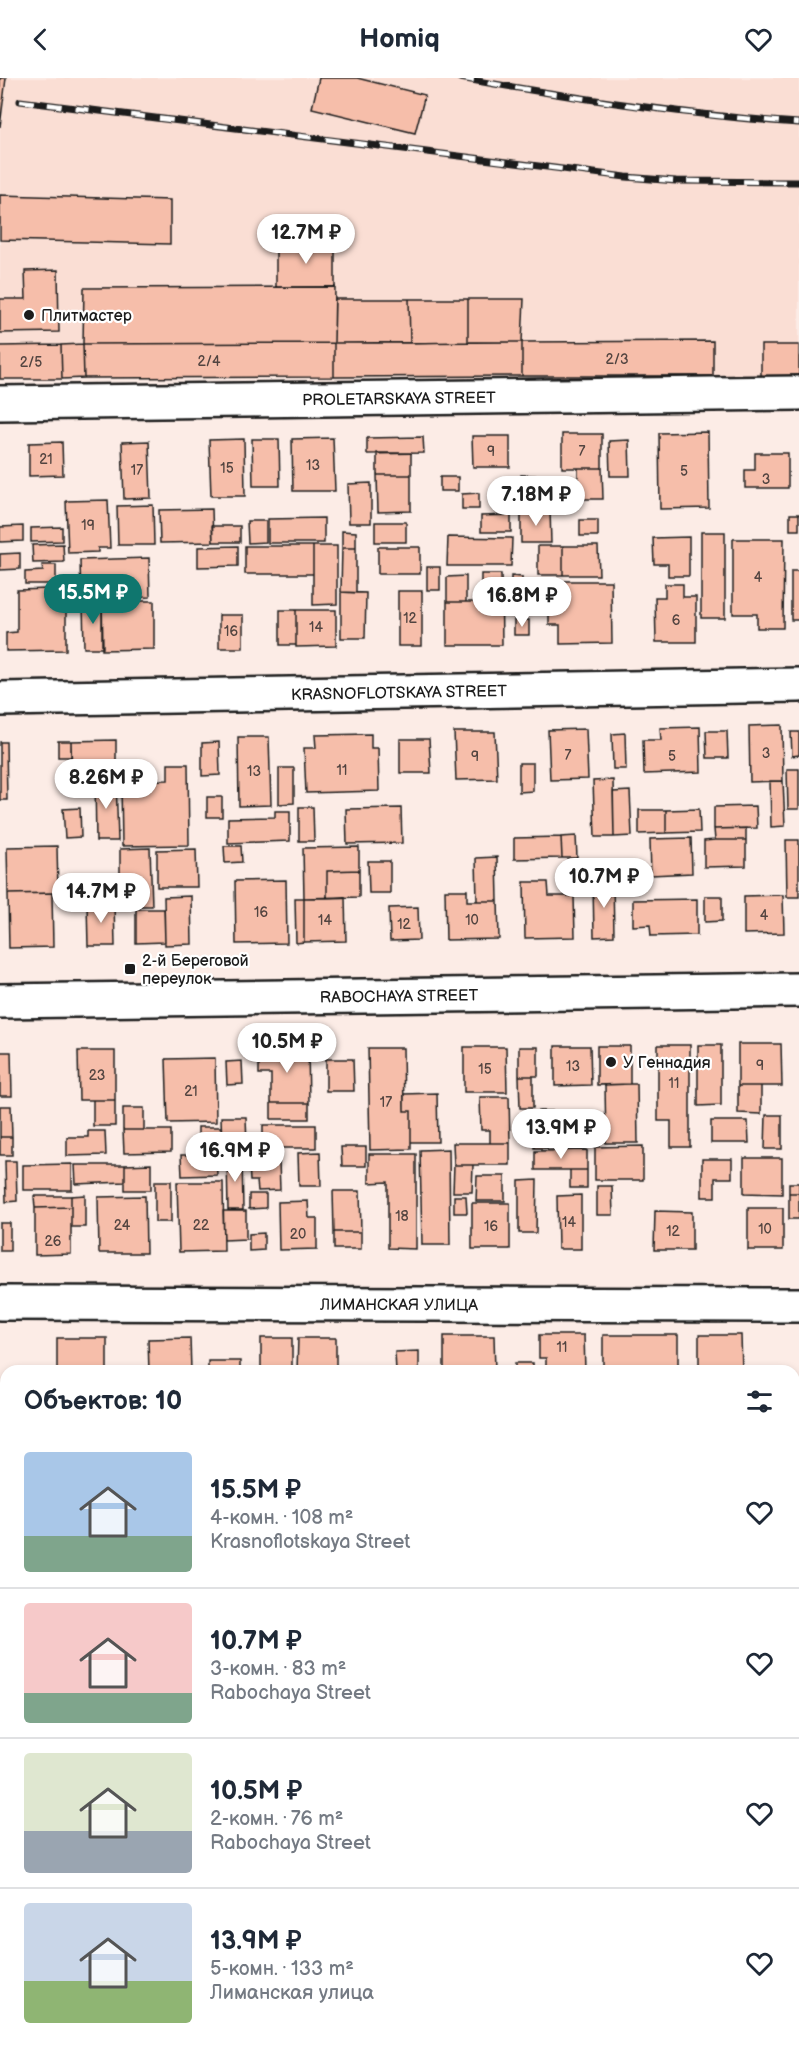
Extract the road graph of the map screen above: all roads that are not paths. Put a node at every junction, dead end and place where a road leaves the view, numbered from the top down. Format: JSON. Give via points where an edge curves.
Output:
{"nodes":[{"id":1,"x":799,"y":393,"type":"edge"},
{"id":2,"x":0,"y":403,"type":"edge"},
{"id":3,"x":799,"y":685,"type":"edge"},
{"id":4,"x":0,"y":699,"type":"edge"},
{"id":5,"x":799,"y":990,"type":"edge"},
{"id":6,"x":0,"y":1001,"type":"edge"},
{"id":7,"x":0,"y":1303,"type":"edge"},
{"id":8,"x":799,"y":1305,"type":"edge"}],
"edges":[{"from":1,"to":2,"type":"street","name":"PROLETARSKAYA STREET"},
{"from":3,"to":4,"type":"street","name":"KRASNOFLOTSKAYA STREET"},
{"from":5,"to":6,"type":"street","name":"RABOCHAYA STREET"},
{"from":7,"to":8,"type":"street","name":"ЛИМАНСКАЯ УЛИЦА"}]}
